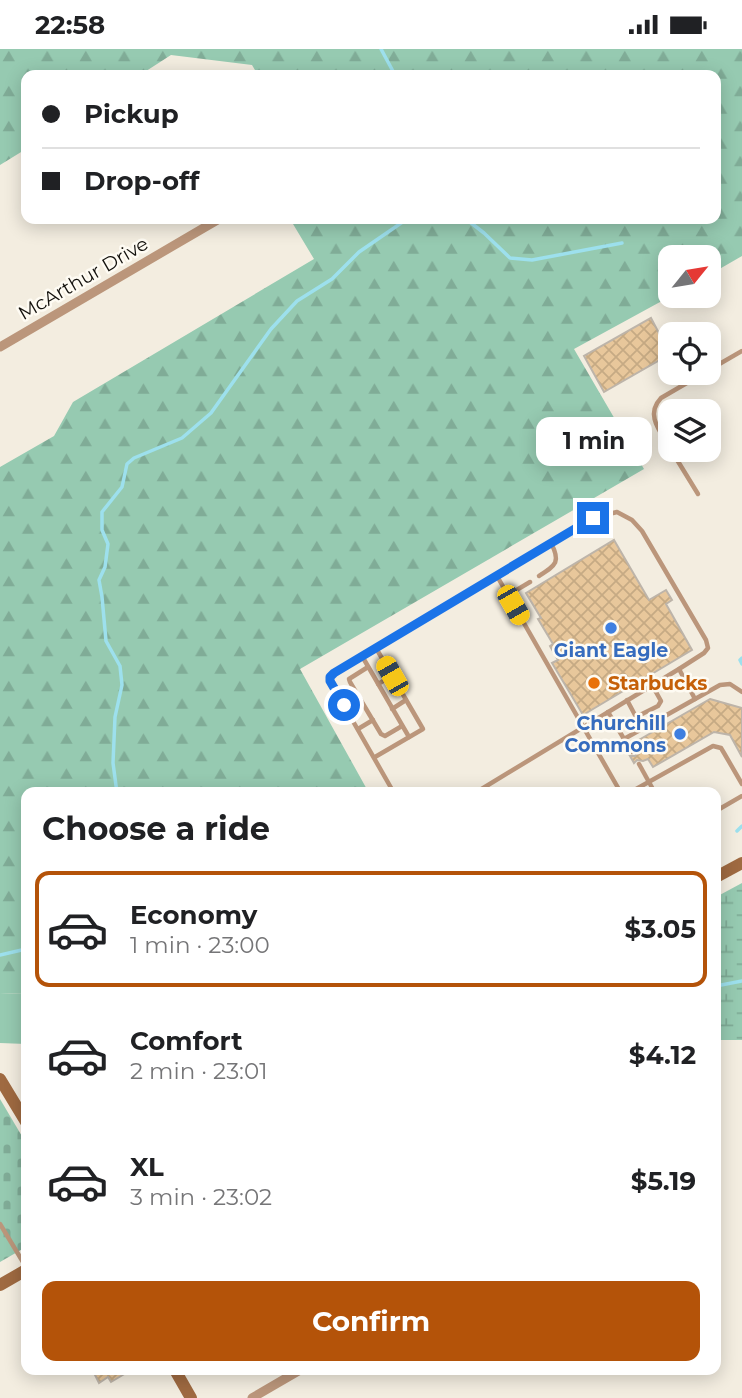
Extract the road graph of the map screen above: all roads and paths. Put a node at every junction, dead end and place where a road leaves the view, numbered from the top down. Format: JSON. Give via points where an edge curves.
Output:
{"nodes":[{"id":1,"x":210,"y":224,"type":"edge"},
{"id":2,"x":0,"y":347,"type":"edge"},
{"id":3,"x":742,"y":351,"type":"edge"},
{"id":4,"x":721,"y":363,"type":"edge"},
{"id":5,"x":683,"y":385,"type":"edge"},
{"id":6,"x":660,"y":399,"type":"edge"},
{"id":7,"x":658,"y":401,"type":"edge"},
{"id":8,"x":658,"y":427,"type":"edge"},
{"id":9,"x":679,"y":462,"type":"edge"},
{"id":10,"x":698,"y":494,"type":"dead end"},
{"id":11,"x":551,"y":543,"type":"junction"},
{"id":12,"x":497,"y":576,"type":"junction"},
{"id":13,"x":539,"y":576,"type":"dead end"},
{"id":14,"x":530,"y":582,"type":"dead end"},
{"id":15,"x":508,"y":595,"type":"junction"},
{"id":16,"x":376,"y":648,"type":"junction"},
{"id":17,"x":362,"y":656,"type":"junction"},
{"id":18,"x":368,"y":667,"type":"junction"},
{"id":19,"x":679,"y":669,"type":"junction"},
{"id":20,"x":392,"y":676,"type":"junction"},
{"id":21,"x":378,"y":684,"type":"junction"},
{"id":22,"x":652,"y":685,"type":"junction"},
{"id":23,"x":742,"y":692,"type":"edge"},
{"id":24,"x":358,"y":696,"type":"junction"},
{"id":25,"x":695,"y":699,"type":"junction"},
{"id":26,"x":406,"y":700,"type":"junction"},
{"id":27,"x":627,"y":700,"type":"junction"},
{"id":28,"x":344,"y":705,"type":"junction"},
{"id":29,"x":392,"y":709,"type":"junction"},
{"id":30,"x":608,"y":712,"type":"junction"},
{"id":31,"x":373,"y":720,"type":"junction"},
{"id":32,"x":402,"y":726,"type":"junction"},
{"id":33,"x":583,"y":728,"type":"junction"},
{"id":34,"x":358,"y":729,"type":"junction"},
{"id":35,"x":409,"y":737,"type":"junction"},
{"id":36,"x":624,"y":739,"type":"junction"},
{"id":37,"x":632,"y":752,"type":"dead end"},
{"id":38,"x":374,"y":757,"type":"junction"},
{"id":39,"x":639,"y":764,"type":"dead end"},
{"id":40,"x":649,"y":782,"type":"junction"},
{"id":41,"x":742,"y":784,"type":"edge"},
{"id":42,"x":391,"y":787,"type":"edge"},
{"id":43,"x":485,"y":787,"type":"edge"},
{"id":44,"x":617,"y":787,"type":"edge"},
{"id":45,"x":640,"y":787,"type":"edge"},
{"id":46,"x":652,"y":787,"type":"edge"},
{"id":47,"x":742,"y":796,"type":"edge"},
{"id":48,"x":721,"y":808,"type":"edge"},
{"id":49,"x":742,"y":863,"type":"edge"},
{"id":50,"x":721,"y":874,"type":"edge"},
{"id":51,"x":0,"y":1079,"type":"edge"},
{"id":52,"x":21,"y":1114,"type":"edge"},
{"id":53,"x":0,"y":1224,"type":"edge"},
{"id":54,"x":21,"y":1260,"type":"edge"},
{"id":55,"x":21,"y":1271,"type":"edge"},
{"id":56,"x":0,"y":1285,"type":"edge"},
{"id":57,"x":178,"y":1375,"type":"edge"},
{"id":58,"x":284,"y":1375,"type":"edge"},
{"id":59,"x":191,"y":1398,"type":"edge"},
{"id":60,"x":252,"y":1398,"type":"edge"}],
"edges":[{"from":1,"to":2,"type":"street","name":"McArthur Drive"},
{"from":3,"to":4,"type":"lane"},
{"from":5,"to":6,"type":"lane"},
{"from":7,"to":8,"type":"lane","via":[[653,414]]},
{"from":9,"to":10,"type":"lane"},
{"from":11,"to":12,"type":"lane"},
{"from":11,"to":13,"type":"lane","via":[[556,561]]},
{"from":11,"to":19,"type":"lane","via":[[593,518],[617,512],[632,520],[706,640],[704,653]]},
{"from":12,"to":15,"type":"lane"},
{"from":12,"to":16,"type":"lane"},
{"from":14,"to":15,"type":"lane"},
{"from":15,"to":33,"type":"lane"},
{"from":16,"to":17,"type":"lane"},
{"from":16,"to":20,"type":"lane"},
{"from":17,"to":18,"type":"lane"},
{"from":17,"to":28,"type":"lane","via":[[330,677]]},
{"from":18,"to":21,"type":"lane"},
{"from":18,"to":24,"type":"lane","via":[[349,679]]},
{"from":19,"to":22,"type":"lane"},
{"from":19,"to":25,"type":"lane"},
{"from":20,"to":21,"type":"lane"},
{"from":20,"to":26,"type":"lane"},
{"from":21,"to":29,"type":"lane"},
{"from":22,"to":27,"type":"lane"},
{"from":22,"to":27,"type":"lane","via":[[661,701],[658,706],[638,716]]},
{"from":23,"to":25,"type":"lane","via":[[724,683]]},
{"from":24,"to":28,"type":"lane"},
{"from":24,"to":31,"type":"lane"},
{"from":25,"to":36,"type":"lane"},
{"from":26,"to":29,"type":"lane"},
{"from":26,"to":35,"type":"lane","via":[[422,729]]},
{"from":27,"to":30,"type":"lane"},
{"from":28,"to":34,"type":"lane"},
{"from":29,"to":32,"type":"lane"},
{"from":30,"to":33,"type":"lane"},
{"from":30,"to":36,"type":"lane"},
{"from":31,"to":32,"type":"lane","via":[[383,736]]},
{"from":31,"to":34,"type":"lane"},
{"from":32,"to":35,"type":"lane"},
{"from":33,"to":43,"type":"lane"},
{"from":33,"to":44,"type":"lane"},
{"from":34,"to":38,"type":"lane"},
{"from":35,"to":38,"type":"lane"},
{"from":36,"to":37,"type":"lane"},
{"from":38,"to":42,"type":"lane"},
{"from":39,"to":40,"type":"lane"},
{"from":40,"to":41,"type":"lane","via":[[718,746]]},
{"from":40,"to":45,"type":"lane"},
{"from":40,"to":46,"type":"lane"},
{"from":47,"to":48,"type":"lane"},
{"from":49,"to":50,"type":"main road"},
{"from":51,"to":52,"type":"main road"},
{"from":53,"to":54,"type":"lane"},
{"from":55,"to":56,"type":"main road"},
{"from":57,"to":59,"type":"main road"},
{"from":58,"to":60,"type":"street"}]}
